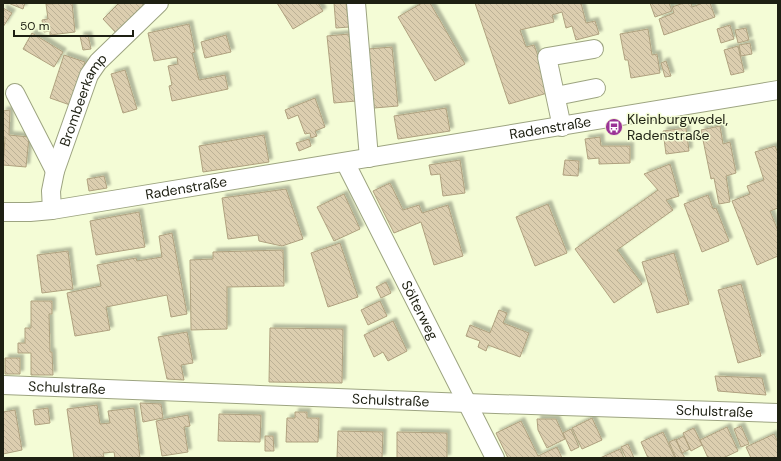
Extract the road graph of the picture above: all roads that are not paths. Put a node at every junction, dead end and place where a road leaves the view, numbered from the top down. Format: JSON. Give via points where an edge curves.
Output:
{"nodes":[{"id":1,"x":158,"y":3,"type":"edge"},
{"id":2,"x":356,"y":3,"type":"edge"},
{"id":3,"x":594,"y":49,"type":"dead end"},
{"id":4,"x":596,"y":88,"type":"dead end"},
{"id":5,"x":778,"y":90,"type":"edge"},
{"id":6,"x":15,"y":93,"type":"dead end"},
{"id":7,"x":556,"y":96,"type":"junction"},
{"id":8,"x":562,"y":127,"type":"junction"},
{"id":9,"x":369,"y":158,"type":"junction"},
{"id":10,"x":345,"y":162,"type":"junction"},
{"id":11,"x":55,"y":171,"type":"junction"},
{"id":12,"x":52,"y":210,"type":"junction"},
{"id":13,"x":4,"y":213,"type":"edge"},
{"id":14,"x":3,"y":384,"type":"edge"},
{"id":15,"x":467,"y":403,"type":"junction"},
{"id":16,"x":778,"y":413,"type":"edge"},
{"id":17,"x":495,"y":458,"type":"edge"}],
"edges":[{"from":1,"to":11,"type":"street","name":"Brombeerkamp","via":[[98,62],[89,75]]},
{"from":2,"to":9,"type":"street"},
{"from":3,"to":7,"type":"street","via":[[547,57]]},
{"from":4,"to":7,"type":"street"},
{"from":5,"to":8,"type":"street","name":"Radenstraße"},
{"from":6,"to":11,"type":"street","name":"Brombeerkamp"},
{"from":7,"to":8,"type":"street"},
{"from":8,"to":9,"type":"street","name":"Radenstraße"},
{"from":9,"to":10,"type":"street","name":"Radenstraße"},
{"from":10,"to":12,"type":"street","name":"Radenstraße"},
{"from":10,"to":15,"type":"street","name":"Sölterweg"},
{"from":11,"to":12,"type":"street","name":"Brombeerkamp","via":[[51,191]]},
{"from":12,"to":13,"type":"street","name":"Radenstraße"},
{"from":14,"to":15,"type":"street","name":"Schulstraße"},
{"from":15,"to":16,"type":"street","name":"Schulstraße"},
{"from":15,"to":17,"type":"street","name":"Sölterweg"}]}
